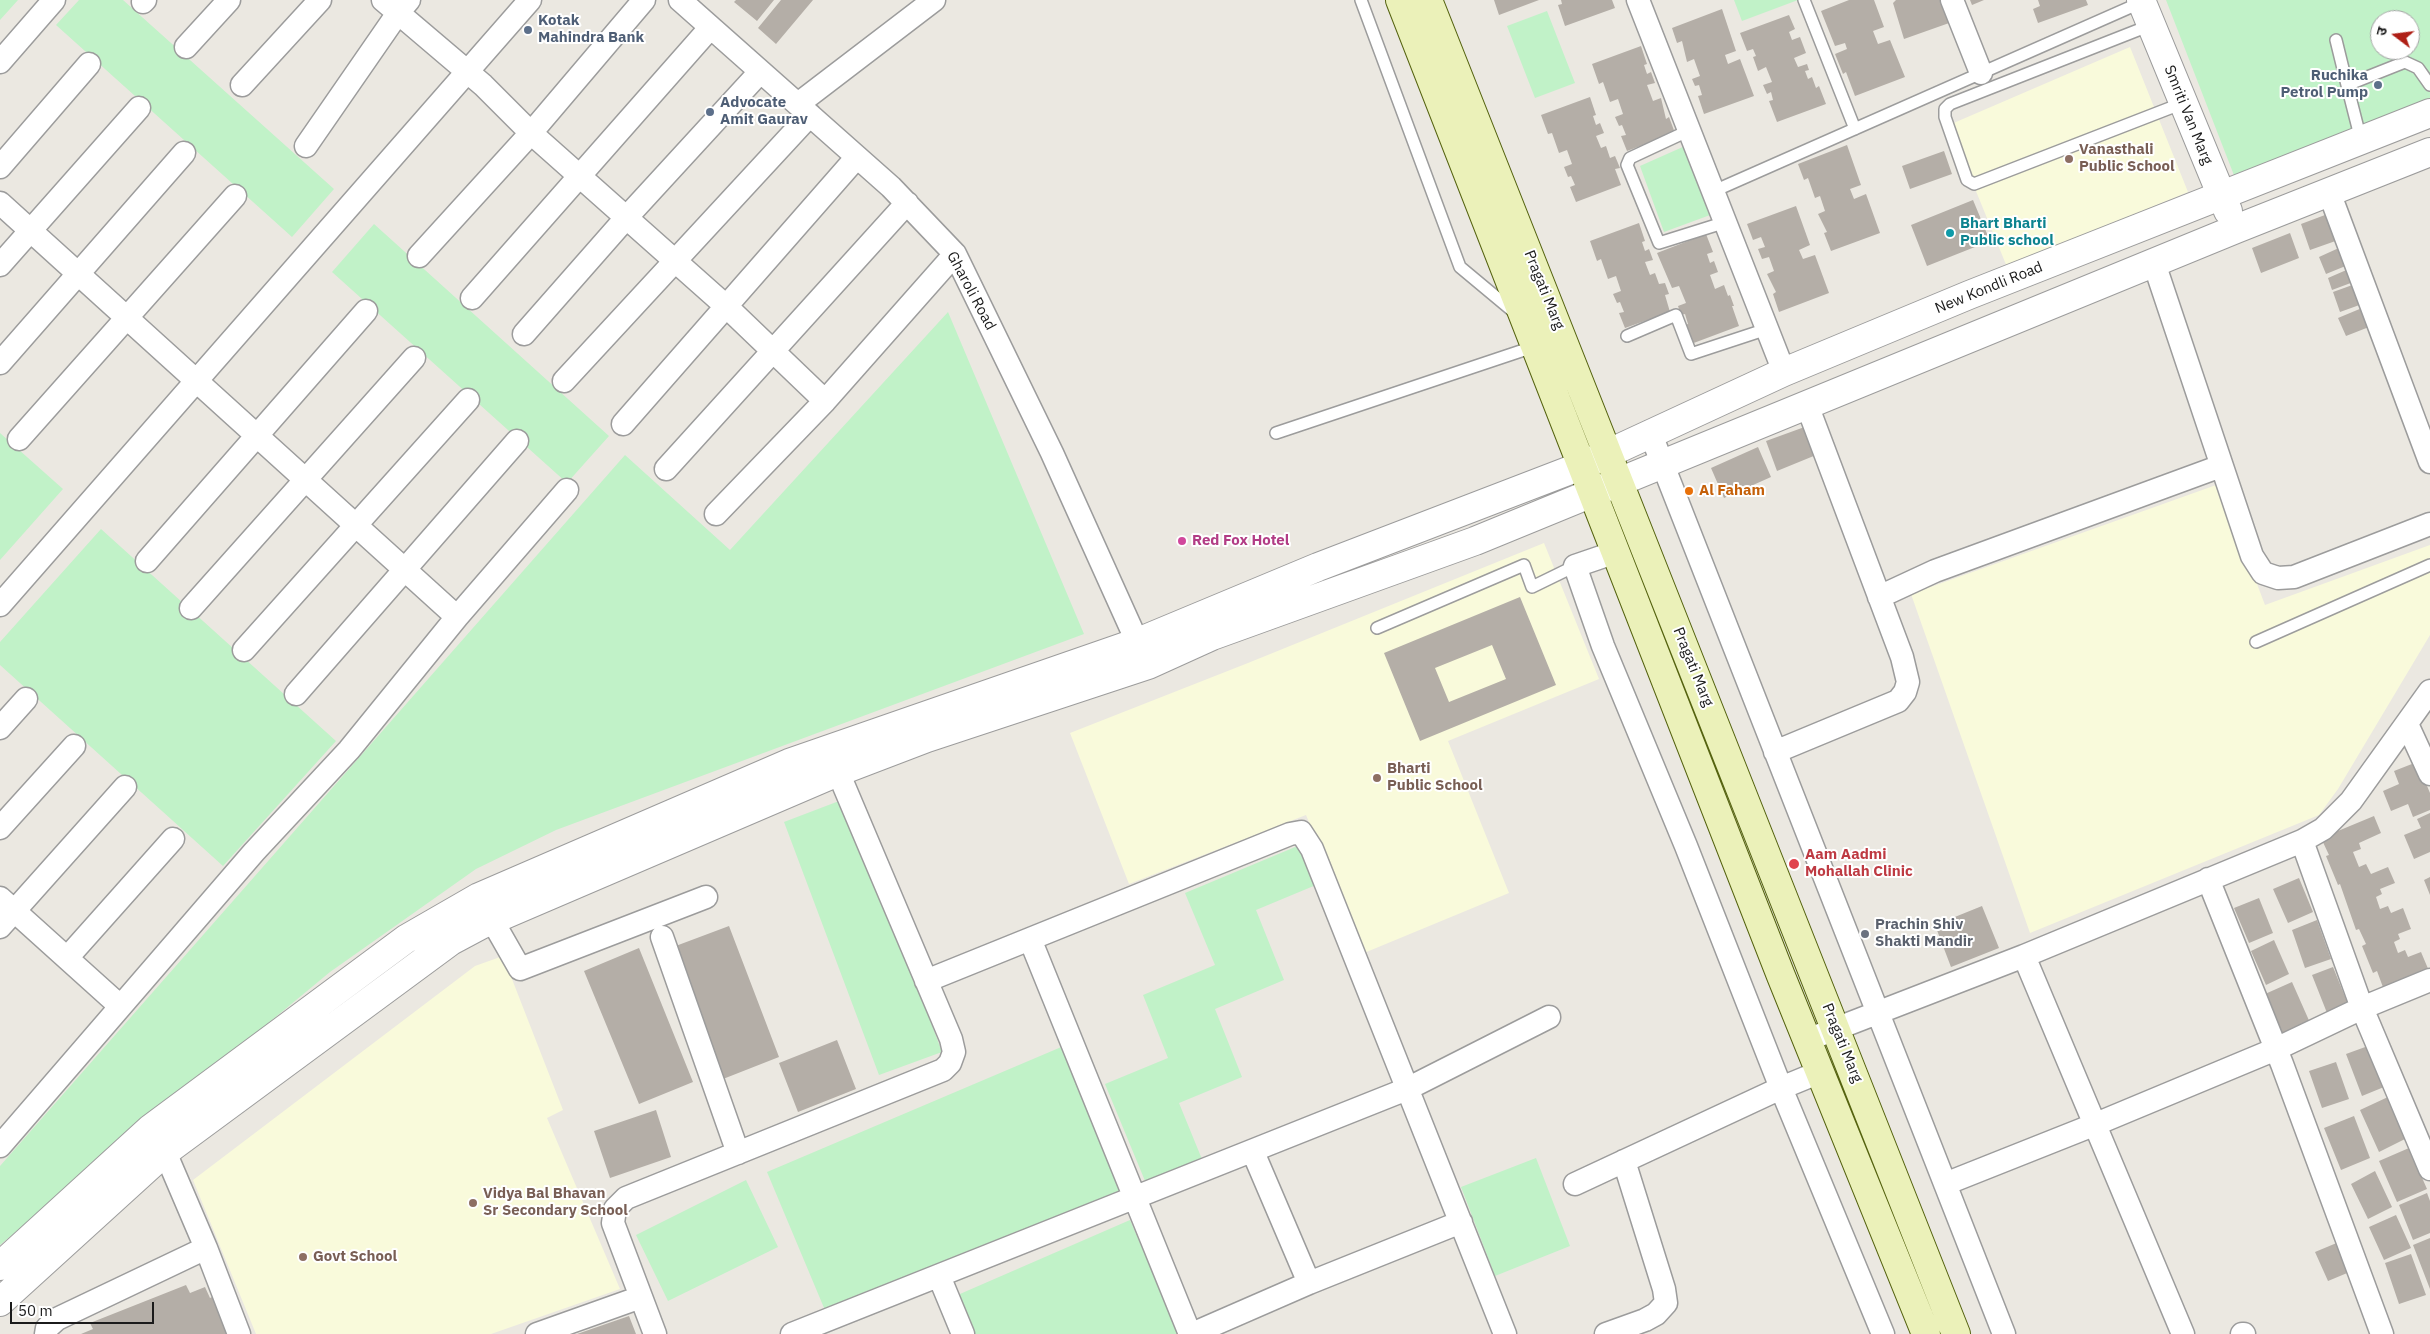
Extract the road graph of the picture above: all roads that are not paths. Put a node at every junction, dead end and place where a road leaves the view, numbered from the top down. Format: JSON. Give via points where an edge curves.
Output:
{"nodes":[{"id":1,"x":54,"y":0,"type":"edge"},
{"id":2,"x":229,"y":0,"type":"edge"},
{"id":3,"x":320,"y":0,"type":"edge"},
{"id":4,"x":530,"y":0,"type":"edge"},
{"id":5,"x":644,"y":0,"type":"edge"},
{"id":6,"x":680,"y":0,"type":"edge"},
{"id":7,"x":934,"y":0,"type":"edge"},
{"id":8,"x":1361,"y":0,"type":"edge"},
{"id":9,"x":1400,"y":0,"type":"edge"},
{"id":10,"x":1428,"y":0,"type":"edge"},
{"id":11,"x":1638,"y":0,"type":"edge"},
{"id":12,"x":1804,"y":0,"type":"edge"},
{"id":13,"x":1952,"y":0,"type":"edge"},
{"id":14,"x":397,"y":4,"type":"edge"},
{"id":15,"x":2145,"y":9,"type":"edge"},
{"id":16,"x":710,"y":28,"type":"junction"},
{"id":17,"x":2336,"y":40,"type":"dead end"},
{"id":18,"x":186,"y":47,"type":"dead end"},
{"id":19,"x":0,"y":62,"type":"edge"},
{"id":20,"x":90,"y":64,"type":"dead end"},
{"id":21,"x":468,"y":72,"type":"junction"},
{"id":22,"x":760,"y":72,"type":"junction"},
{"id":23,"x":1981,"y":73,"type":"junction"},
{"id":24,"x":242,"y":85,"type":"dead end"},
{"id":25,"x":2347,"y":85,"type":"junction"},
{"id":26,"x":2430,"y":85,"type":"edge"},
{"id":27,"x":2183,"y":103,"type":"junction"},
{"id":28,"x":139,"y":108,"type":"dead end"},
{"id":29,"x":804,"y":109,"type":"junction"},
{"id":30,"x":2430,"y":113,"type":"edge"},
{"id":31,"x":1855,"y":129,"type":"junction"},
{"id":32,"x":1690,"y":130,"type":"junction"},
{"id":33,"x":531,"y":132,"type":"junction"},
{"id":34,"x":2361,"y":140,"type":"junction"},
{"id":35,"x":306,"y":146,"type":"dead end"},
{"id":36,"x":2430,"y":152,"type":"edge"},
{"id":37,"x":184,"y":153,"type":"dead end"},
{"id":38,"x":857,"y":157,"type":"junction"},
{"id":39,"x":0,"y":167,"type":"edge"},
{"id":40,"x":579,"y":174,"type":"junction"},
{"id":41,"x":1714,"y":191,"type":"junction"},
{"id":42,"x":2329,"y":192,"type":"junction"},
{"id":43,"x":235,"y":196,"type":"dead end"},
{"id":44,"x":2221,"y":196,"type":"junction"},
{"id":45,"x":0,"y":203,"type":"edge"},
{"id":46,"x":906,"y":203,"type":"junction"},
{"id":47,"x":626,"y":218,"type":"junction"},
{"id":48,"x":1726,"y":222,"type":"junction"},
{"id":49,"x":2236,"y":229,"type":"junction"},
{"id":50,"x":30,"y":231,"type":"junction"},
{"id":51,"x":955,"y":254,"type":"junction"},
{"id":52,"x":419,"y":256,"type":"dead end"},
{"id":53,"x":676,"y":262,"type":"junction"},
{"id":54,"x":2154,"y":263,"type":"junction"},
{"id":55,"x":0,"y":265,"type":"edge"},
{"id":56,"x":78,"y":274,"type":"junction"},
{"id":57,"x":472,"y":298,"type":"dead end"},
{"id":58,"x":726,"y":307,"type":"junction"},
{"id":59,"x":366,"y":311,"type":"dead end"},
{"id":60,"x":127,"y":317,"type":"junction"},
{"id":61,"x":1768,"y":329,"type":"junction"},
{"id":62,"x":524,"y":334,"type":"dead end"},
{"id":63,"x":1532,"y":335,"type":"junction"},
{"id":64,"x":1627,"y":336,"type":"dead end"},
{"id":65,"x":772,"y":350,"type":"junction"},
{"id":66,"x":414,"y":358,"type":"dead end"},
{"id":67,"x":0,"y":363,"type":"edge"},
{"id":68,"x":1784,"y":372,"type":"junction"},
{"id":69,"x":197,"y":380,"type":"junction"},
{"id":70,"x":564,"y":381,"type":"dead end"},
{"id":71,"x":468,"y":400,"type":"dead end"},
{"id":72,"x":825,"y":401,"type":"junction"},
{"id":73,"x":1807,"y":404,"type":"junction"},
{"id":74,"x":623,"y":424,"type":"dead end"},
{"id":75,"x":1650,"y":432,"type":"junction"},
{"id":76,"x":1276,"y":433,"type":"dead end"},
{"id":77,"x":258,"y":435,"type":"junction"},
{"id":78,"x":19,"y":439,"type":"dead end"},
{"id":79,"x":518,"y":441,"type":"dead end"},
{"id":80,"x":1608,"y":454,"type":"junction"},
{"id":81,"x":2430,"y":462,"type":"edge"},
{"id":82,"x":1661,"y":463,"type":"junction"},
{"id":83,"x":1581,"y":466,"type":"junction"},
{"id":84,"x":2221,"y":466,"type":"junction"},
{"id":85,"x":666,"y":469,"type":"dead end"},
{"id":86,"x":307,"y":479,"type":"junction"},
{"id":87,"x":1620,"y":480,"type":"junction"},
{"id":88,"x":567,"y":490,"type":"dead end"},
{"id":89,"x":1593,"y":492,"type":"junction"},
{"id":90,"x":716,"y":514,"type":"dead end"},
{"id":91,"x":357,"y":524,"type":"junction"},
{"id":92,"x":2430,"y":524,"type":"edge"},
{"id":93,"x":1616,"y":552,"type":"junction"},
{"id":94,"x":146,"y":562,"type":"dead end"},
{"id":95,"x":2430,"y":565,"type":"edge"},
{"id":96,"x":1575,"y":566,"type":"junction"},
{"id":97,"x":406,"y":568,"type":"junction"},
{"id":98,"x":1879,"y":597,"type":"junction"},
{"id":99,"x":0,"y":605,"type":"edge"},
{"id":100,"x":191,"y":608,"type":"dead end"},
{"id":101,"x":457,"y":617,"type":"junction"},
{"id":102,"x":1377,"y":628,"type":"dead end"},
{"id":103,"x":2256,"y":642,"type":"dead end"},
{"id":104,"x":244,"y":650,"type":"dead end"},
{"id":105,"x":1143,"y":653,"type":"junction"},
{"id":106,"x":2430,"y":691,"type":"edge"},
{"id":107,"x":296,"y":694,"type":"dead end"},
{"id":108,"x":26,"y":699,"type":"dead end"},
{"id":109,"x":2407,"y":724,"type":"junction"},
{"id":110,"x":0,"y":728,"type":"edge"},
{"id":111,"x":74,"y":746,"type":"dead end"},
{"id":112,"x":1775,"y":752,"type":"junction"},
{"id":113,"x":836,"y":759,"type":"junction"},
{"id":114,"x":2430,"y":774,"type":"edge"},
{"id":115,"x":125,"y":787,"type":"dead end"},
{"id":116,"x":0,"y":828,"type":"edge"},
{"id":117,"x":173,"y":839,"type":"dead end"},
{"id":118,"x":2302,"y":841,"type":"junction"},
{"id":119,"x":2208,"y":879,"type":"junction"},
{"id":120,"x":706,"y":897,"type":"dead end"},
{"id":121,"x":5,"y":912,"type":"edge"},
{"id":122,"x":492,"y":920,"type":"junction"},
{"id":123,"x":662,"y":937,"type":"dead end"},
{"id":124,"x":1030,"y":939,"type":"junction"},
{"id":125,"x":2024,"y":956,"type":"junction"},
{"id":126,"x":67,"y":958,"type":"junction"},
{"id":127,"x":2430,"y":980,"type":"edge"},
{"id":128,"x":926,"y":981,"type":"junction"},
{"id":129,"x":120,"y":1006,"type":"junction"},
{"id":130,"x":2362,"y":1008,"type":"junction"},
{"id":131,"x":1877,"y":1012,"type":"junction"},
{"id":132,"x":1549,"y":1017,"type":"dead end"},
{"id":133,"x":1836,"y":1028,"type":"junction"},
{"id":134,"x":1807,"y":1040,"type":"junction"},
{"id":135,"x":2276,"y":1049,"type":"junction"},
{"id":136,"x":1820,"y":1072,"type":"junction"},
{"id":137,"x":1781,"y":1088,"type":"junction"},
{"id":138,"x":1408,"y":1089,"type":"junction"},
{"id":139,"x":2096,"y":1124,"type":"junction"},
{"id":140,"x":150,"y":1129,"type":"junction"},
{"id":141,"x":0,"y":1146,"type":"edge"},
{"id":142,"x":165,"y":1152,"type":"junction"},
{"id":143,"x":1253,"y":1152,"type":"junction"},
{"id":144,"x":738,"y":1153,"type":"junction"},
{"id":145,"x":1624,"y":1161,"type":"junction"},
{"id":146,"x":2430,"y":1170,"type":"edge"},
{"id":147,"x":1575,"y":1184,"type":"dead end"},
{"id":148,"x":1945,"y":1184,"type":"junction"},
{"id":149,"x":1135,"y":1199,"type":"junction"},
{"id":150,"x":1461,"y":1222,"type":"junction"},
{"id":151,"x":206,"y":1248,"type":"junction"},
{"id":152,"x":0,"y":1266,"type":"edge"},
{"id":153,"x":939,"y":1276,"type":"junction"},
{"id":154,"x":1310,"y":1283,"type":"junction"},
{"id":155,"x":641,"y":1297,"type":"junction"},
{"id":156,"x":0,"y":1302,"type":"edge"},
{"id":157,"x":46,"y":1334,"type":"edge"},
{"id":158,"x":239,"y":1334,"type":"edge"},
{"id":159,"x":537,"y":1334,"type":"edge"},
{"id":160,"x":655,"y":1334,"type":"edge"},
{"id":161,"x":792,"y":1334,"type":"edge"},
{"id":162,"x":963,"y":1334,"type":"edge"},
{"id":163,"x":1191,"y":1334,"type":"edge"},
{"id":164,"x":1505,"y":1334,"type":"edge"},
{"id":165,"x":1606,"y":1334,"type":"edge"},
{"id":166,"x":1883,"y":1334,"type":"edge"},
{"id":167,"x":1926,"y":1334,"type":"edge"},
{"id":168,"x":1956,"y":1334,"type":"edge"},
{"id":169,"x":2004,"y":1334,"type":"edge"},
{"id":170,"x":2183,"y":1334,"type":"edge"},
{"id":171,"x":2382,"y":1334,"type":"edge"}],
"edges":[{"from":1,"to":19,"type":"street"},
{"from":2,"to":18,"type":"street"},
{"from":3,"to":24,"type":"street"},
{"from":4,"to":21,"type":"street"},
{"from":5,"to":33,"type":"street"},
{"from":6,"to":16,"type":"street","name":"Gharoli Road"},
{"from":7,"to":29,"type":"street"},
{"from":8,"to":63,"type":"lane","via":[[1460,267]]},
{"from":9,"to":63,"type":"main road","name":"Pragati Marg"},
{"from":10,"to":80,"type":"main road","name":"Pragati Marg"},
{"from":11,"to":32,"type":"street"},
{"from":12,"to":31,"type":"lane"},
{"from":13,"to":23,"type":"street"},
{"from":14,"to":21,"type":"street"},
{"from":14,"to":35,"type":"street"},
{"from":15,"to":23,"type":"lane"},
{"from":15,"to":27,"type":"street","name":"Smriti Van Marg"},
{"from":15,"to":27,"type":"lane","via":[[1950,104],[1944,117],[1967,180],[1974,184]]},
{"from":16,"to":22,"type":"street","name":"Gharoli Road"},
{"from":16,"to":40,"type":"street"},
{"from":17,"to":25,"type":"lane"},
{"from":20,"to":39,"type":"street"},
{"from":21,"to":33,"type":"street"},
{"from":21,"to":69,"type":"street"},
{"from":22,"to":29,"type":"street","name":"Gharoli Road"},
{"from":22,"to":47,"type":"street"},
{"from":23,"to":31,"type":"lane"},
{"from":25,"to":26,"type":"lane","via":[[2405,62],[2418,68]]},
{"from":25,"to":34,"type":"lane"},
{"from":27,"to":44,"type":"street","name":"Smriti Van Marg"},
{"from":28,"to":50,"type":"street"},
{"from":29,"to":38,"type":"street","name":"Gharoli Road"},
{"from":29,"to":53,"type":"street"},
{"from":30,"to":34,"type":"street","name":"New Kondli Road"},
{"from":31,"to":41,"type":"lane"},
{"from":32,"to":41,"type":"street"},
{"from":32,"to":48,"type":"lane","via":[[1630,158],[1627,165],[1660,243]]},
{"from":33,"to":40,"type":"street"},
{"from":33,"to":52,"type":"street"},
{"from":34,"to":44,"type":"street","name":"New Kondli Road"},
{"from":36,"to":42,"type":"street"},
{"from":37,"to":56,"type":"street"},
{"from":38,"to":46,"type":"street","name":"Gharoli Road"},
{"from":38,"to":58,"type":"street"},
{"from":40,"to":47,"type":"street"},
{"from":40,"to":57,"type":"street"},
{"from":41,"to":48,"type":"street"},
{"from":42,"to":49,"type":"street"},
{"from":42,"to":81,"type":"street"},
{"from":43,"to":60,"type":"street"},
{"from":44,"to":49,"type":"street","name":"Smriti Van Marg"},
{"from":44,"to":68,"type":"street","name":"New Kondli Road"},
{"from":45,"to":50,"type":"street"},
{"from":46,"to":51,"type":"street","name":"Gharoli Road"},
{"from":46,"to":65,"type":"street"},
{"from":47,"to":53,"type":"street"},
{"from":47,"to":62,"type":"street"},
{"from":48,"to":61,"type":"street"},
{"from":49,"to":54,"type":"street"},
{"from":50,"to":55,"type":"street"},
{"from":50,"to":56,"type":"street"},
{"from":51,"to":72,"type":"street"},
{"from":51,"to":105,"type":"street","name":"Gharoli Road","via":[[1052,453]]},
{"from":53,"to":58,"type":"street"},
{"from":53,"to":70,"type":"street"},
{"from":54,"to":73,"type":"street"},
{"from":54,"to":84,"type":"street"},
{"from":56,"to":60,"type":"street"},
{"from":56,"to":67,"type":"street"},
{"from":58,"to":65,"type":"street"},
{"from":58,"to":74,"type":"street"},
{"from":59,"to":77,"type":"street"},
{"from":60,"to":69,"type":"street"},
{"from":60,"to":78,"type":"street"},
{"from":61,"to":64,"type":"lane","via":[[1691,354],[1676,315]]},
{"from":61,"to":68,"type":"street"},
{"from":63,"to":76,"type":"lane"},
{"from":63,"to":83,"type":"main road","name":"Pragati Marg"},
{"from":65,"to":72,"type":"street"},
{"from":65,"to":85,"type":"street"},
{"from":66,"to":86,"type":"street"},
{"from":68,"to":75,"type":"street","name":"New Kondli Road"},
{"from":69,"to":77,"type":"street"},
{"from":69,"to":99,"type":"street"},
{"from":71,"to":91,"type":"street"},
{"from":72,"to":90,"type":"street"},
{"from":73,"to":82,"type":"street"},
{"from":73,"to":98,"type":"street"},
{"from":75,"to":80,"type":"street","name":"New Kondli Road"},
{"from":75,"to":82,"type":"street"},
{"from":77,"to":86,"type":"street"},
{"from":77,"to":94,"type":"street"},
{"from":79,"to":97,"type":"street"},
{"from":80,"to":83,"type":"street","name":"New Kondli Road"},
{"from":80,"to":87,"type":"main road","name":"Pragati Marg"},
{"from":82,"to":87,"type":"street"},
{"from":82,"to":112,"type":"street"},
{"from":83,"to":89,"type":"main road","name":"Pragati Marg"},
{"from":83,"to":105,"type":"street","name":"New Kondli Road","via":[[1318,567]]},
{"from":84,"to":92,"type":"street","via":[[2252,556],[2263,573],[2278,578],[2294,577]]},
{"from":84,"to":98,"type":"street","via":[[1936,571]]},
{"from":86,"to":91,"type":"street"},
{"from":86,"to":100,"type":"street"},
{"from":87,"to":89,"type":"street"},
{"from":87,"to":133,"type":"main road","name":"Pragati Marg"},
{"from":88,"to":101,"type":"street"},
{"from":89,"to":93,"type":"main road","name":"Pragati Marg"},
{"from":89,"to":105,"type":"street","via":[[1475,540],[1212,636]]},
{"from":91,"to":97,"type":"street"},
{"from":91,"to":104,"type":"street"},
{"from":93,"to":96,"type":"street"},
{"from":93,"to":134,"type":"main road","name":"Pragati Marg"},
{"from":95,"to":103,"type":"lane"},
{"from":96,"to":102,"type":"lane","via":[[1532,587],[1524,565]]},
{"from":96,"to":137,"type":"street","via":[[1603,646]]},
{"from":97,"to":101,"type":"street"},
{"from":97,"to":107,"type":"street"},
{"from":98,"to":112,"type":"street","via":[[1906,672],[1905,692],[1898,701],[1883,709]]},
{"from":101,"to":129,"type":"street","via":[[350,750],[254,852]]},
{"from":105,"to":113,"type":"street"},
{"from":106,"to":109,"type":"street"},
{"from":108,"to":110,"type":"street"},
{"from":109,"to":114,"type":"street"},
{"from":109,"to":118,"type":"street","via":[[2351,801],[2323,829]]},
{"from":111,"to":116,"type":"street"},
{"from":112,"to":131,"type":"street"},
{"from":113,"to":122,"type":"street"},
{"from":113,"to":128,"type":"street"},
{"from":113,"to":140,"type":"street","via":[[780,766],[506,885],[446,915],[406,939]]},
{"from":115,"to":121,"type":"street"},
{"from":117,"to":126,"type":"street"},
{"from":118,"to":119,"type":"street"},
{"from":118,"to":130,"type":"street"},
{"from":119,"to":125,"type":"street"},
{"from":119,"to":135,"type":"street"},
{"from":120,"to":122,"type":"street","via":[[520,969]]},
{"from":121,"to":126,"type":"street"},
{"from":122,"to":142,"type":"street","via":[[451,941]]},
{"from":123,"to":144,"type":"street"},
{"from":124,"to":128,"type":"street"},
{"from":124,"to":138,"type":"street","via":[[1301,832],[1312,849]]},
{"from":124,"to":149,"type":"street"},
{"from":125,"to":131,"type":"street"},
{"from":125,"to":139,"type":"street"},
{"from":126,"to":129,"type":"street"},
{"from":127,"to":130,"type":"street"},
{"from":128,"to":144,"type":"street","via":[[954,1052],[943,1070]]},
{"from":129,"to":141,"type":"street"},
{"from":130,"to":135,"type":"street"},
{"from":130,"to":146,"type":"street"},
{"from":131,"to":133,"type":"street"},
{"from":131,"to":148,"type":"street"},
{"from":132,"to":138,"type":"street"},
{"from":133,"to":134,"type":"street"},
{"from":133,"to":168,"type":"main road","name":"Pragati Marg"},
{"from":134,"to":136,"type":"main road","name":"Pragati Marg"},
{"from":135,"to":139,"type":"street"},
{"from":135,"to":171,"type":"street"},
{"from":136,"to":137,"type":"street"},
{"from":136,"to":167,"type":"main road","name":"Pragati Marg"},
{"from":137,"to":145,"type":"street"},
{"from":137,"to":166,"type":"street"},
{"from":138,"to":143,"type":"street"},
{"from":138,"to":150,"type":"street"},
{"from":139,"to":148,"type":"street"},
{"from":139,"to":170,"type":"street"},
{"from":140,"to":142,"type":"street"},
{"from":140,"to":152,"type":"street"},
{"from":142,"to":151,"type":"street"},
{"from":142,"to":156,"type":"street"},
{"from":143,"to":149,"type":"street"},
{"from":143,"to":154,"type":"street"},
{"from":144,"to":155,"type":"street","via":[[626,1198],[615,1208],[613,1223]]},
{"from":145,"to":147,"type":"street"},
{"from":145,"to":165,"type":"street","via":[[1666,1303],[1656,1314]]},
{"from":148,"to":169,"type":"street"},
{"from":149,"to":153,"type":"street"},
{"from":149,"to":163,"type":"street"},
{"from":150,"to":154,"type":"street"},
{"from":150,"to":164,"type":"street"},
{"from":151,"to":157,"type":"street","via":[[57,1319],[47,1328]]},
{"from":151,"to":158,"type":"street"},
{"from":153,"to":161,"type":"street"},
{"from":153,"to":162,"type":"street"},
{"from":154,"to":163,"type":"street"},
{"from":155,"to":159,"type":"street"},
{"from":155,"to":160,"type":"street"}]}
